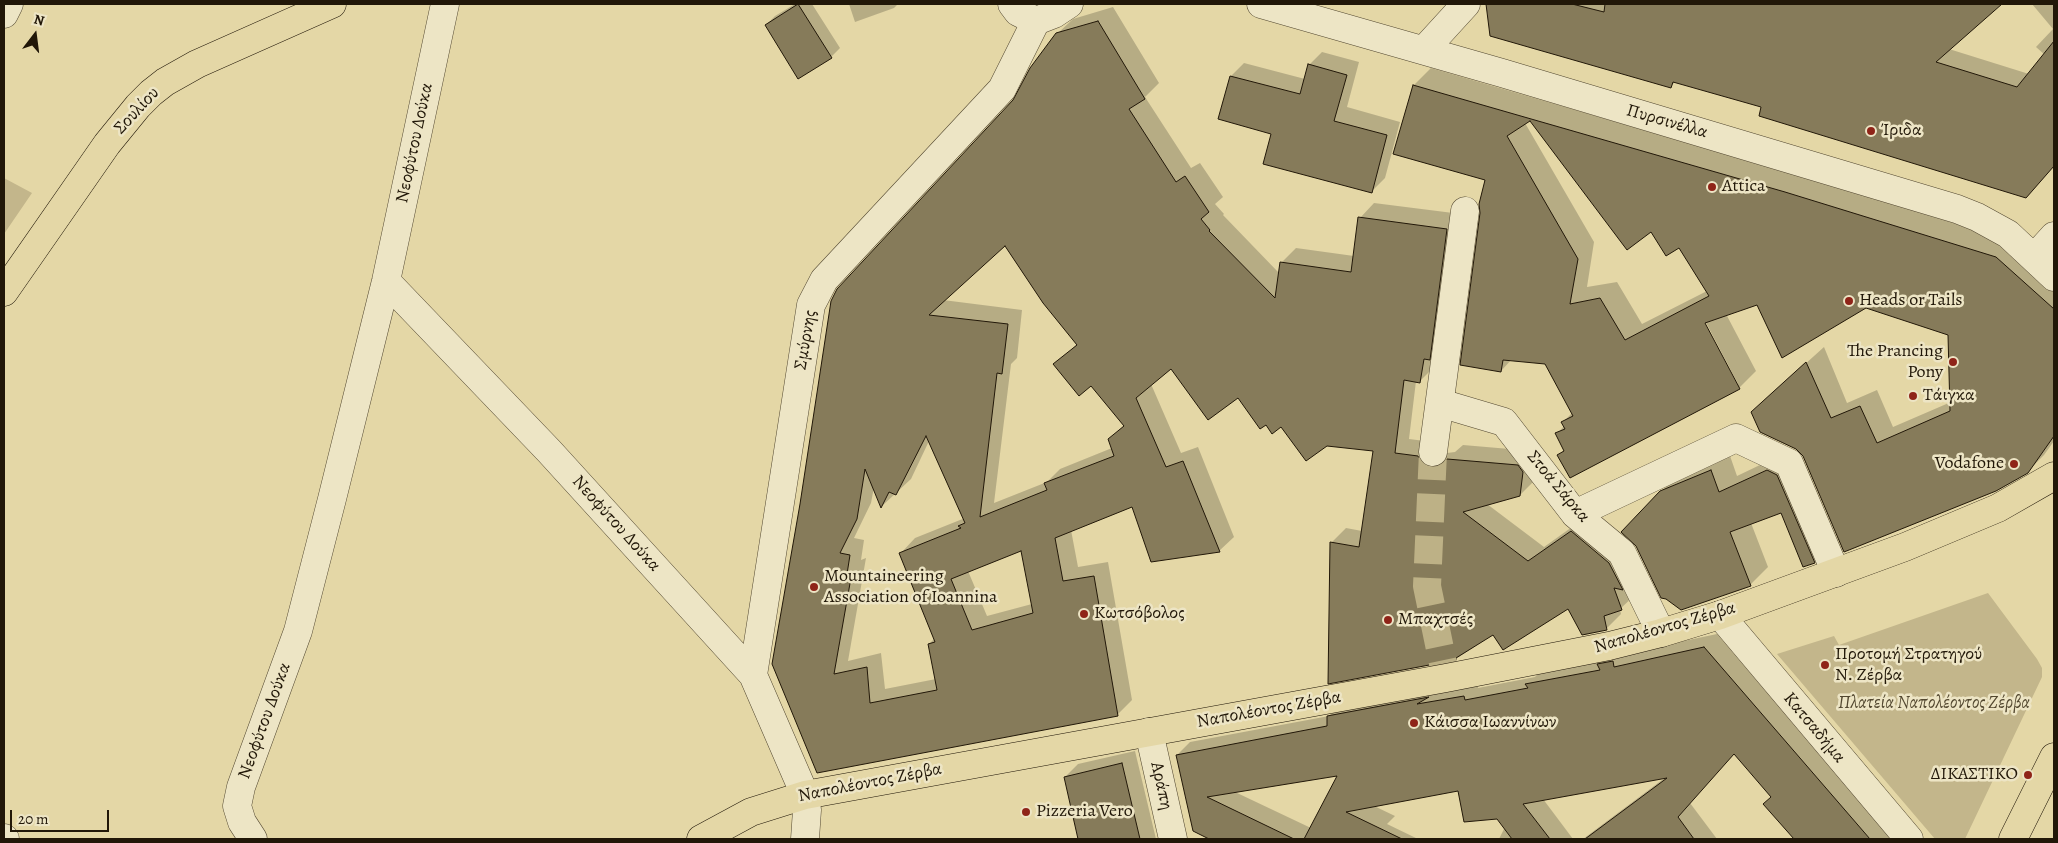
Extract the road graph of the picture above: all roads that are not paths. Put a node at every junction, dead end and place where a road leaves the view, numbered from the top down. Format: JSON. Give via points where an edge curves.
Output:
{"nodes":[{"id":1,"x":8,"y":4,"type":"edge"},
{"id":2,"x":332,"y":4,"type":"edge"},
{"id":3,"x":445,"y":4,"type":"edge"},
{"id":4,"x":1012,"y":4,"type":"edge"},
{"id":5,"x":1069,"y":4,"type":"edge"},
{"id":6,"x":1261,"y":4,"type":"edge"},
{"id":7,"x":1466,"y":4,"type":"edge"},
{"id":8,"x":4,"y":14,"type":"edge"},
{"id":9,"x":1036,"y":21,"type":"junction"},
{"id":10,"x":1424,"y":50,"type":"junction"},
{"id":11,"x":1466,"y":211,"type":"dead end"},
{"id":12,"x":2054,"y":236,"type":"edge"},
{"id":13,"x":2034,"y":258,"type":"junction"},
{"id":14,"x":2054,"y":277,"type":"edge"},
{"id":15,"x":386,"y":281,"type":"junction"},
{"id":16,"x":4,"y":292,"type":"edge"},
{"id":17,"x":1440,"y":403,"type":"junction"},
{"id":18,"x":1433,"y":452,"type":"tunnel mouth"},
{"id":19,"x":2054,"y":476,"type":"edge"},
{"id":20,"x":1576,"y":514,"type":"junction"},
{"id":21,"x":1836,"y":573,"type":"junction"},
{"id":22,"x":1720,"y":615,"type":"junction"},
{"id":23,"x":1661,"y":633,"type":"junction"},
{"id":24,"x":753,"y":675,"type":"junction"},
{"id":25,"x":1149,"y":732,"type":"junction"},
{"id":26,"x":2050,"y":767,"type":"edge"},
{"id":27,"x":805,"y":795,"type":"junction"},
{"id":28,"x":252,"y":839,"type":"edge"},
{"id":29,"x":701,"y":839,"type":"edge"},
{"id":30,"x":805,"y":839,"type":"edge"},
{"id":31,"x":1173,"y":839,"type":"edge"},
{"id":32,"x":1909,"y":839,"type":"edge"},
{"id":33,"x":2013,"y":839,"type":"edge"}],
"edges":[{"from":1,"to":8,"type":"street"},
{"from":2,"to":16,"type":"main road","name":"Σουλίου","via":[[197,64],[152,93],[107,144]]},
{"from":3,"to":15,"type":"street","name":"Νεοφύτου Δούκα"},
{"from":4,"to":9,"type":"street","via":[[1018,12]]},
{"from":5,"to":9,"type":"street"},
{"from":6,"to":10,"type":"street","name":"Πυρσινέλλα"},
{"from":7,"to":10,"type":"street"},
{"from":9,"to":24,"type":"street","name":"Σμύρνης","via":[[1002,89],[824,280],[811,305]]},
{"from":10,"to":13,"type":"street","name":"Πυρσινέλλα","via":[[1957,209],[2008,234]]},
{"from":11,"to":17,"type":"street"},
{"from":12,"to":13,"type":"street"},
{"from":13,"to":14,"type":"street","name":"Πυρσινέλλα"},
{"from":15,"to":24,"type":"street","name":"Νεοφύτου Δούκα","via":[[549,451]]},
{"from":15,"to":28,"type":"street","name":"Νεοφύτου Δούκα","via":[[298,631],[237,806]]},
{"from":17,"to":18,"type":"street"},
{"from":17,"to":20,"type":"street","name":"Στοά Σάρκα","via":[[1504,422]]},
{"from":19,"to":21,"type":"main road","name":"Ναπολέοντος Ζέρβα","via":[[1998,508]]},
{"from":20,"to":21,"type":"street","via":[[1736,438],[1790,463]]},
{"from":20,"to":23,"type":"street","name":"Στοά Σάρκα","via":[[1622,553]]},
{"from":21,"to":22,"type":"main road","name":"Ναπολέοντος Ζέρβα"},
{"from":22,"to":23,"type":"main road","name":"Ναπολέοντος Ζέρβα"},
{"from":22,"to":32,"type":"street","name":"Κατσαδήμα"},
{"from":23,"to":25,"type":"main road","name":"Ναπολέοντος Ζέρβα","via":[[1446,678]]},
{"from":24,"to":27,"type":"street","name":"Νεοφύτου Δούκα"},
{"from":25,"to":27,"type":"main road","name":"Ναπολέοντος Ζέρβα"},
{"from":25,"to":31,"type":"street","name":"Αράπη"},
{"from":26,"to":33,"type":"main road"},
{"from":27,"to":29,"type":"main road","name":"Ναπολέοντος Ζέρβα","via":[[751,812]]},
{"from":27,"to":30,"type":"street"}]}
